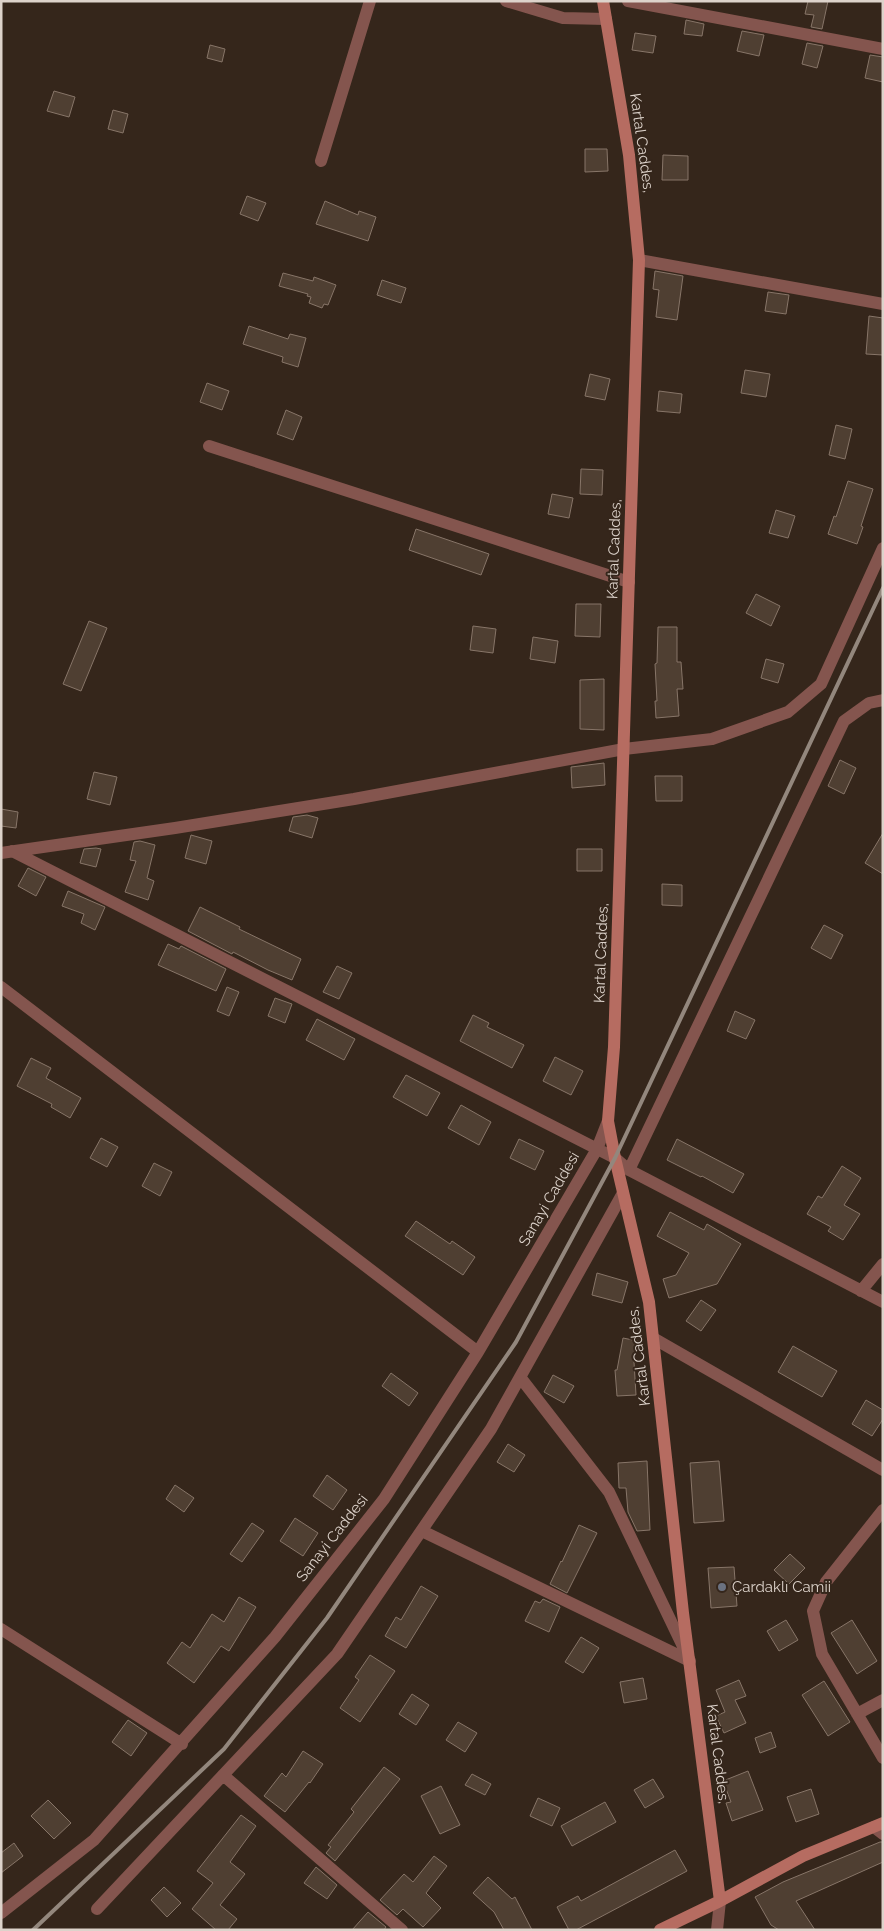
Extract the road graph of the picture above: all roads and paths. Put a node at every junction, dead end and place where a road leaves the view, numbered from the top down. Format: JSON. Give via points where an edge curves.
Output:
{"nodes":[{"id":1,"x":370,"y":1,"type":"edge"},
{"id":2,"x":506,"y":1,"type":"edge"},
{"id":3,"x":603,"y":1,"type":"edge"},
{"id":4,"x":628,"y":1,"type":"edge"},
{"id":5,"x":606,"y":19,"type":"junction"},
{"id":6,"x":883,"y":49,"type":"edge"},
{"id":7,"x":321,"y":161,"type":"dead end"},
{"id":8,"x":639,"y":260,"type":"junction"},
{"id":9,"x":883,"y":304,"type":"edge"},
{"id":10,"x":209,"y":446,"type":"dead end"},
{"id":11,"x":883,"y":548,"type":"edge"},
{"id":12,"x":629,"y":582,"type":"junction"},
{"id":13,"x":883,"y":700,"type":"edge"},
{"id":14,"x":624,"y":748,"type":"junction"},
{"id":15,"x":7,"y":852,"type":"edge"},
{"id":16,"x":1,"y":987,"type":"edge"},
{"id":17,"x":608,"y":1121,"type":"junction"},
{"id":18,"x":597,"y":1149,"type":"junction"},
{"id":19,"x":615,"y":1158,"type":"junction"},
{"id":20,"x":630,"y":1170,"type":"junction"},
{"id":21,"x":623,"y":1193,"type":"junction"},
{"id":22,"x":883,"y":1264,"type":"edge"},
{"id":23,"x":862,"y":1291,"type":"junction"},
{"id":24,"x":883,"y":1302,"type":"edge"},
{"id":25,"x":653,"y":1338,"type":"junction"},
{"id":26,"x":478,"y":1352,"type":"junction"},
{"id":27,"x":520,"y":1377,"type":"junction"},
{"id":28,"x":883,"y":1470,"type":"edge"},
{"id":29,"x":883,"y":1510,"type":"edge"},
{"id":30,"x":422,"y":1531,"type":"junction"},
{"id":31,"x":1,"y":1629,"type":"edge"},
{"id":32,"x":690,"y":1661,"type":"junction"},
{"id":33,"x":883,"y":1700,"type":"edge"},
{"id":34,"x":857,"y":1714,"type":"junction"},
{"id":35,"x":182,"y":1744,"type":"junction"},
{"id":36,"x":883,"y":1758,"type":"edge"},
{"id":37,"x":223,"y":1775,"type":"junction"},
{"id":38,"x":880,"y":1828,"type":"edge"},
{"id":39,"x":720,"y":1901,"type":"junction"},
{"id":40,"x":97,"y":1909,"type":"dead end"},
{"id":41,"x":1,"y":1912,"type":"edge"},
{"id":42,"x":402,"y":1930,"type":"edge"},
{"id":43,"x":660,"y":1930,"type":"edge"},
{"id":44,"x":717,"y":1930,"type":"edge"}],
"edges":[{"from":1,"to":7,"type":"street"},
{"from":2,"to":5,"type":"street","via":[[564,18]]},
{"from":3,"to":5,"type":"main road","name":"Kartal Caddes,"},
{"from":4,"to":6,"type":"street"},
{"from":5,"to":8,"type":"main road","name":"Kartal Caddes,","via":[[629,155]]},
{"from":8,"to":9,"type":"street"},
{"from":8,"to":12,"type":"main road","name":"Kartal Caddes,"},
{"from":10,"to":12,"type":"street"},
{"from":11,"to":14,"type":"street","via":[[821,684],[788,712],[712,739]]},
{"from":12,"to":14,"type":"main road","name":"Kartal Caddes,"},
{"from":13,"to":20,"type":"street","via":[[869,703],[844,721]]},
{"from":14,"to":15,"type":"street","via":[[344,800]]},
{"from":14,"to":17,"type":"main road","name":"Kartal Caddes,","via":[[614,1047]]},
{"from":15,"to":18,"type":"street"},
{"from":16,"to":26,"type":"street"},
{"from":17,"to":18,"type":"street","name":"Sanayi Caddesi"},
{"from":17,"to":19,"type":"main road","name":"Kartal Caddes,"},
{"from":18,"to":19,"type":"street"},
{"from":18,"to":26,"type":"street","name":"Sanayi Caddesi"},
{"from":19,"to":20,"type":"street"},
{"from":19,"to":21,"type":"main road","name":"Kartal Caddes,"},
{"from":20,"to":23,"type":"street"},
{"from":21,"to":25,"type":"main road","name":"Kartal Caddes,","via":[[649,1302]]},
{"from":21,"to":27,"type":"street"},
{"from":22,"to":23,"type":"street"},
{"from":23,"to":24,"type":"street"},
{"from":25,"to":28,"type":"street"},
{"from":25,"to":32,"type":"main road","name":"Kartal Caddes,"},
{"from":26,"to":35,"type":"street","name":"Sanayi Caddesi","via":[[384,1499],[275,1637]]},
{"from":27,"to":30,"type":"street","via":[[491,1429]]},
{"from":27,"to":32,"type":"street","via":[[609,1492]]},
{"from":29,"to":34,"type":"street","via":[[826,1582],[813,1611],[822,1654]]},
{"from":30,"to":32,"type":"street"},
{"from":30,"to":37,"type":"street","via":[[337,1654]]},
{"from":31,"to":35,"type":"street"},
{"from":32,"to":39,"type":"main road","name":"Kartal Caddes,"},
{"from":33,"to":34,"type":"street"},
{"from":34,"to":36,"type":"street"},
{"from":35,"to":41,"type":"street","name":"Sanayi Caddesi","via":[[94,1840]]},
{"from":37,"to":40,"type":"street"},
{"from":37,"to":42,"type":"street"},
{"from":38,"to":39,"type":"main road","via":[[803,1856]]},
{"from":39,"to":43,"type":"main road"},
{"from":39,"to":44,"type":"street"}]}
